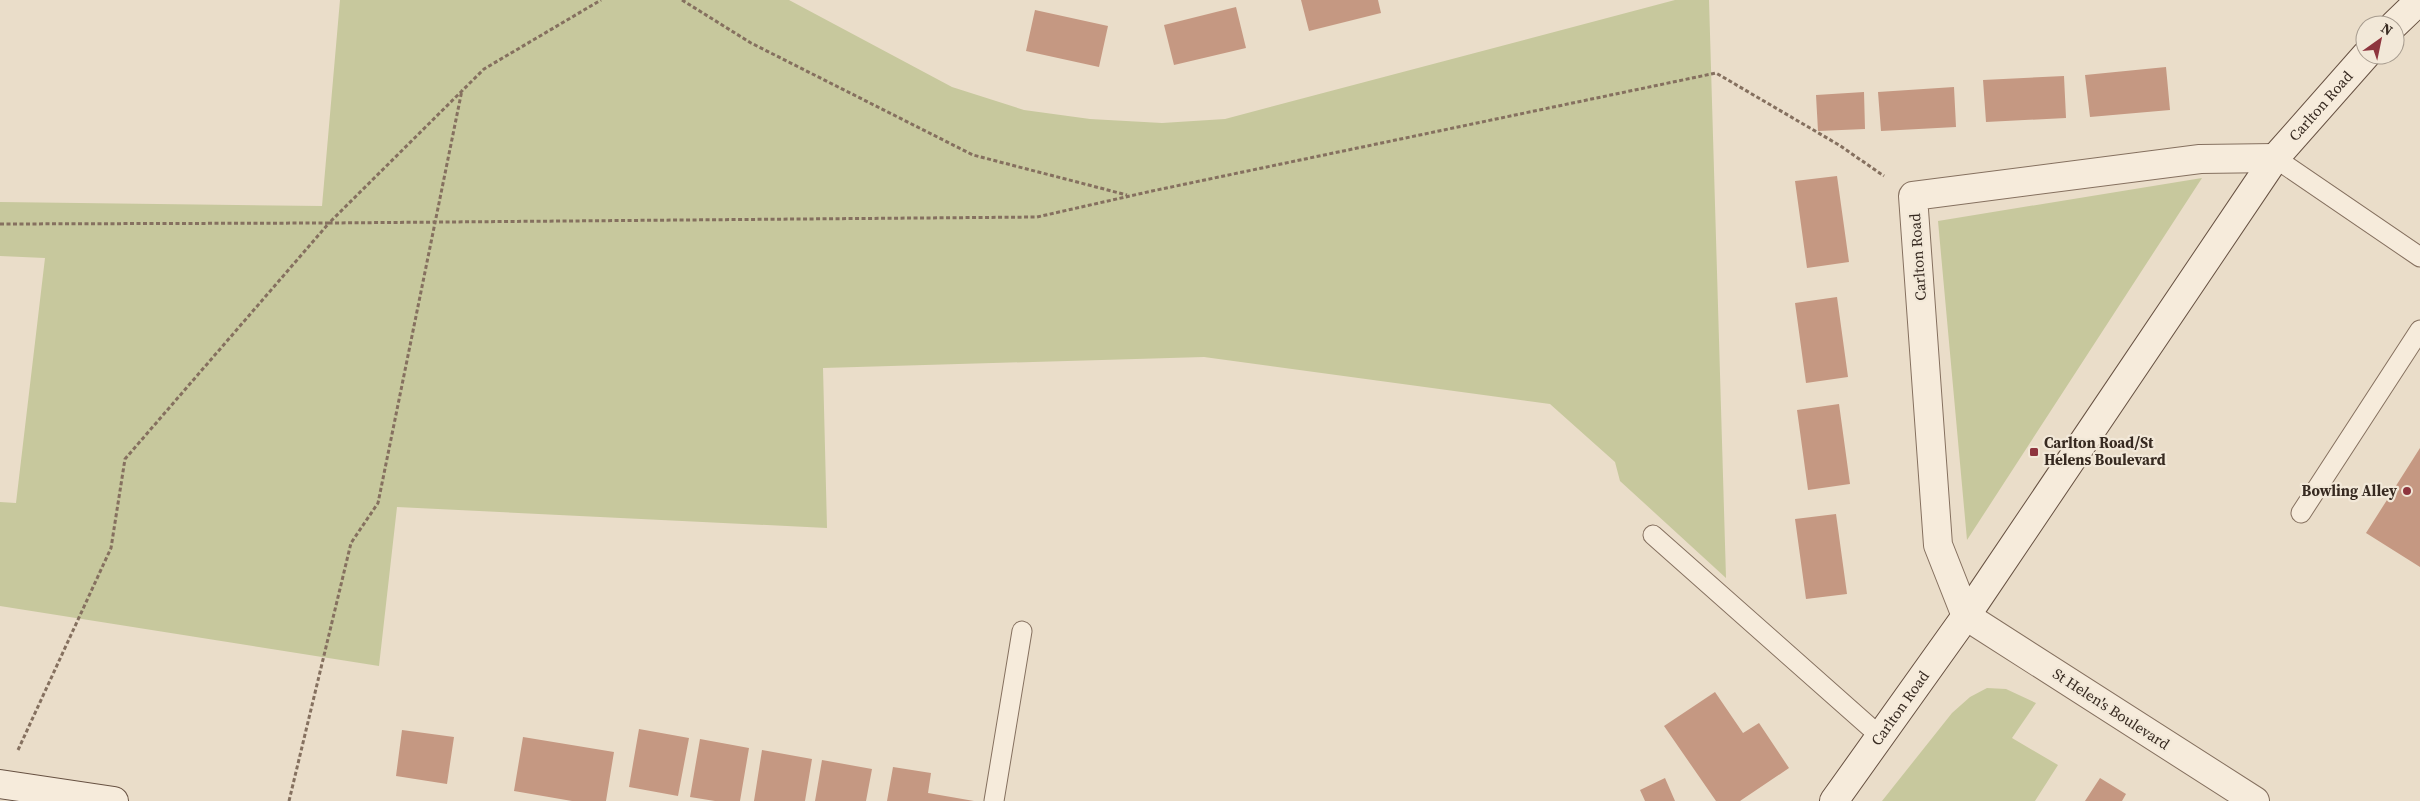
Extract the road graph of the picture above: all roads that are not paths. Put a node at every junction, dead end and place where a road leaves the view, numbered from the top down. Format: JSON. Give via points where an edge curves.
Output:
{"nodes":[{"id":1,"x":2420,"y":0,"type":"edge"},
{"id":2,"x":2404,"y":15,"type":"edge"},
{"id":3,"x":2357,"y":65,"type":"edge"},
{"id":4,"x":2276,"y":158,"type":"junction"},
{"id":5,"x":2420,"y":257,"type":"edge"},
{"id":6,"x":2420,"y":330,"type":"edge"},
{"id":7,"x":2301,"y":513,"type":"dead end"},
{"id":8,"x":1653,"y":535,"type":"dead end"},
{"id":9,"x":1966,"y":616,"type":"junction"},
{"id":10,"x":1022,"y":631,"type":"dead end"},
{"id":11,"x":1881,"y":736,"type":"junction"},
{"id":12,"x":1,"y":784,"type":"edge"},
{"id":13,"x":114,"y":801,"type":"edge"},
{"id":14,"x":994,"y":801,"type":"edge"},
{"id":15,"x":1834,"y":801,"type":"edge"},
{"id":16,"x":2255,"y":801,"type":"edge"}],
"edges":[{"from":1,"to":2,"type":"street"},
{"from":3,"to":4,"type":"street","name":"Carlton Road"},
{"from":4,"to":5,"type":"lane"},
{"from":4,"to":9,"type":"street","name":"Carlton Road"},
{"from":4,"to":9,"type":"street","name":"Carlton Road","via":[[2200,159],[1913,196],[1938,545]]},
{"from":6,"to":7,"type":"lane"},
{"from":8,"to":11,"type":"lane"},
{"from":9,"to":11,"type":"street","name":"Carlton Road"},
{"from":9,"to":16,"type":"street","name":"St Helen's Boulevard"},
{"from":10,"to":14,"type":"lane"},
{"from":11,"to":15,"type":"street","name":"Carlton Road"},
{"from":12,"to":13,"type":"street"}]}
